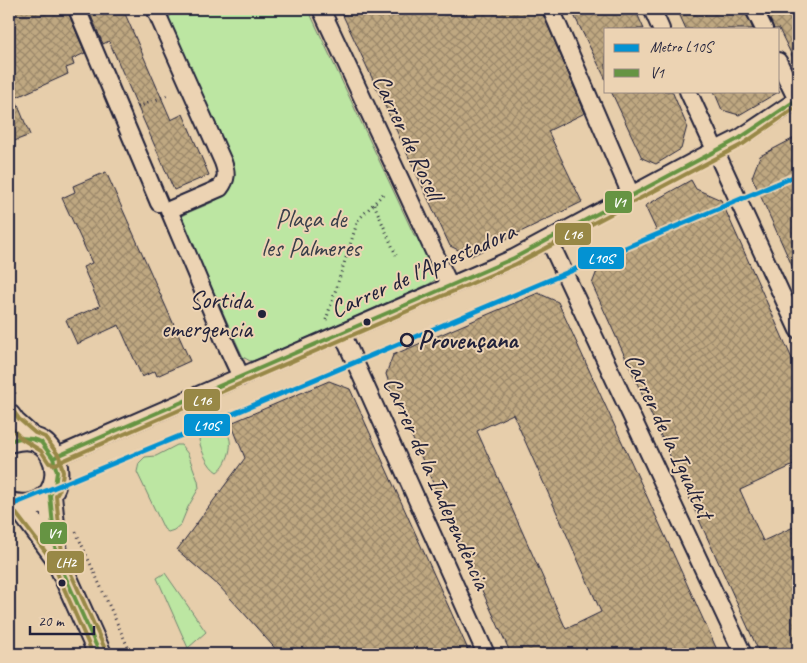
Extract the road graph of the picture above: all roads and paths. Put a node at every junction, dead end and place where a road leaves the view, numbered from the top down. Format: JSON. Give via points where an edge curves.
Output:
{"nodes":[{"id":1,"x":78,"y":9,"type":"edge"},
{"id":2,"x":155,"y":9,"type":"edge"},
{"id":3,"x":321,"y":9,"type":"edge"},
{"id":4,"x":551,"y":9,"type":"edge"},
{"id":5,"x":652,"y":9,"type":"edge"},
{"id":6,"x":754,"y":9,"type":"edge"},
{"id":7,"x":661,"y":28,"type":"edge"},
{"id":8,"x":764,"y":28,"type":"edge"},
{"id":9,"x":780,"y":65,"type":"edge"},
{"id":10,"x":688,"y":92,"type":"edge"},
{"id":11,"x":168,"y":95,"type":"dead end"},
{"id":12,"x":798,"y":99,"type":"edge"},
{"id":13,"x":131,"y":110,"type":"dead end"},
{"id":14,"x":715,"y":150,"type":"junction"},
{"id":15,"x":385,"y":192,"type":"dead end"},
{"id":16,"x":631,"y":195,"type":"junction"},
{"id":17,"x":159,"y":202,"type":"dead end"},
{"id":18,"x":374,"y":204,"type":"junction"},
{"id":19,"x":549,"y":240,"type":"junction"},
{"id":20,"x":396,"y":255,"type":"dead end"},
{"id":21,"x":450,"y":286,"type":"junction"},
{"id":22,"x":324,"y":326,"type":"dead end"},
{"id":23,"x":798,"y":330,"type":"edge"},
{"id":24,"x":342,"y":333,"type":"junction"},
{"id":25,"x":241,"y":377,"type":"junction"},
{"id":26,"x":9,"y":416,"type":"edge"},
{"id":27,"x":32,"y":439,"type":"junction"},
{"id":28,"x":9,"y":442,"type":"edge"},
{"id":29,"x":53,"y":458,"type":"junction"},
{"id":30,"x":50,"y":495,"type":"junction"},
{"id":31,"x":14,"y":505,"type":"edge"},
{"id":32,"x":75,"y":529,"type":"dead end"},
{"id":33,"x":56,"y":556,"type":"junction"},
{"id":34,"x":100,"y":654,"type":"edge"},
{"id":35,"x":131,"y":654,"type":"edge"},
{"id":36,"x":486,"y":654,"type":"edge"},
{"id":37,"x":743,"y":654,"type":"edge"}],
"edges":[{"from":1,"to":17,"type":"street"},
{"from":2,"to":25,"type":"street","via":[[227,175],[220,188],[169,210]]},
{"from":3,"to":21,"type":"street","name":"Carrer de Rosell"},
{"from":4,"to":16,"type":"street"},
{"from":5,"to":7,"type":"street"},
{"from":6,"to":8,"type":"street"},
{"from":9,"to":12,"type":"street"},
{"from":10,"to":14,"type":"street"},
{"from":11,"to":13,"type":"path"},
{"from":12,"to":14,"type":"street","name":"Carrer de l'Aprestadora","via":[[740,138]]},
{"from":14,"to":16,"type":"street","name":"Carrer de l'Aprestadora"},
{"from":14,"to":23,"type":"street"},
{"from":15,"to":18,"type":"path"},
{"from":16,"to":19,"type":"street","name":"Carrer de l'Aprestadora"},
{"from":18,"to":20,"type":"path"},
{"from":18,"to":22,"type":"path","via":[[358,220]]},
{"from":19,"to":21,"type":"street","name":"Carrer de l'Aprestadora"},
{"from":19,"to":37,"type":"street","name":"Carrer de la Igualtat"},
{"from":21,"to":24,"type":"street","name":"Carrer de l'Aprestadora"},
{"from":24,"to":25,"type":"street","name":"Carrer de l'Aprestadora"},
{"from":24,"to":36,"type":"street","name":"Carrer de la Independència"},
{"from":25,"to":29,"type":"street","name":"Carrer de l'Aprestadora"},
{"from":26,"to":27,"type":"street"},
{"from":27,"to":28,"type":"street","via":[[20,438]]},
{"from":27,"to":29,"type":"street","via":[[41,442]]},
{"from":29,"to":30,"type":"street","via":[[57,472]]},
{"from":30,"to":31,"type":"street","via":[[31,505]]},
{"from":30,"to":33,"type":"street"},
{"from":31,"to":33,"type":"street"},
{"from":32,"to":35,"type":"path"},
{"from":33,"to":34,"type":"street"}]}
